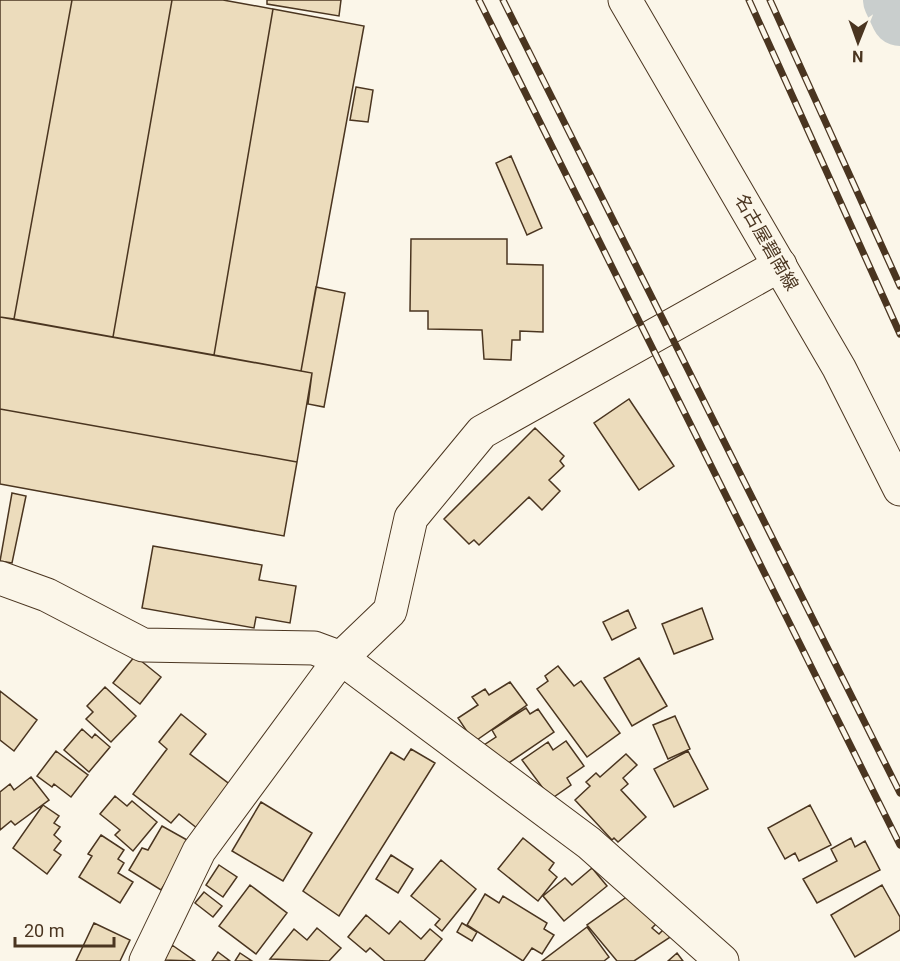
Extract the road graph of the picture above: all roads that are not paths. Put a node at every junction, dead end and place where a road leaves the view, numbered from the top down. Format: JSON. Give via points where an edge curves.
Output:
{"nodes":[{"id":1,"x":625,"y":0,"type":"edge"},
{"id":2,"x":780,"y":265,"type":"junction"},
{"id":3,"x":900,"y":489,"type":"edge"},
{"id":4,"x":0,"y":578,"type":"edge"},
{"id":5,"x":341,"y":658,"type":"junction"},
{"id":6,"x":146,"y":961,"type":"edge"},
{"id":7,"x":722,"y":961,"type":"edge"}],
"edges":[{"from":1,"to":2,"type":"street","name":"名古屋碧南線"},
{"from":2,"to":3,"type":"street","name":"名古屋碧南線","via":[[840,368]]},
{"from":2,"to":5,"type":"street","via":[[482,432],[411,518],[390,611]]},
{"from":4,"to":5,"type":"street","via":[[47,595],[143,645],[314,648]]},
{"from":5,"to":6,"type":"street","via":[[199,850]]},
{"from":5,"to":7,"type":"street","via":[[589,843]]}]}
